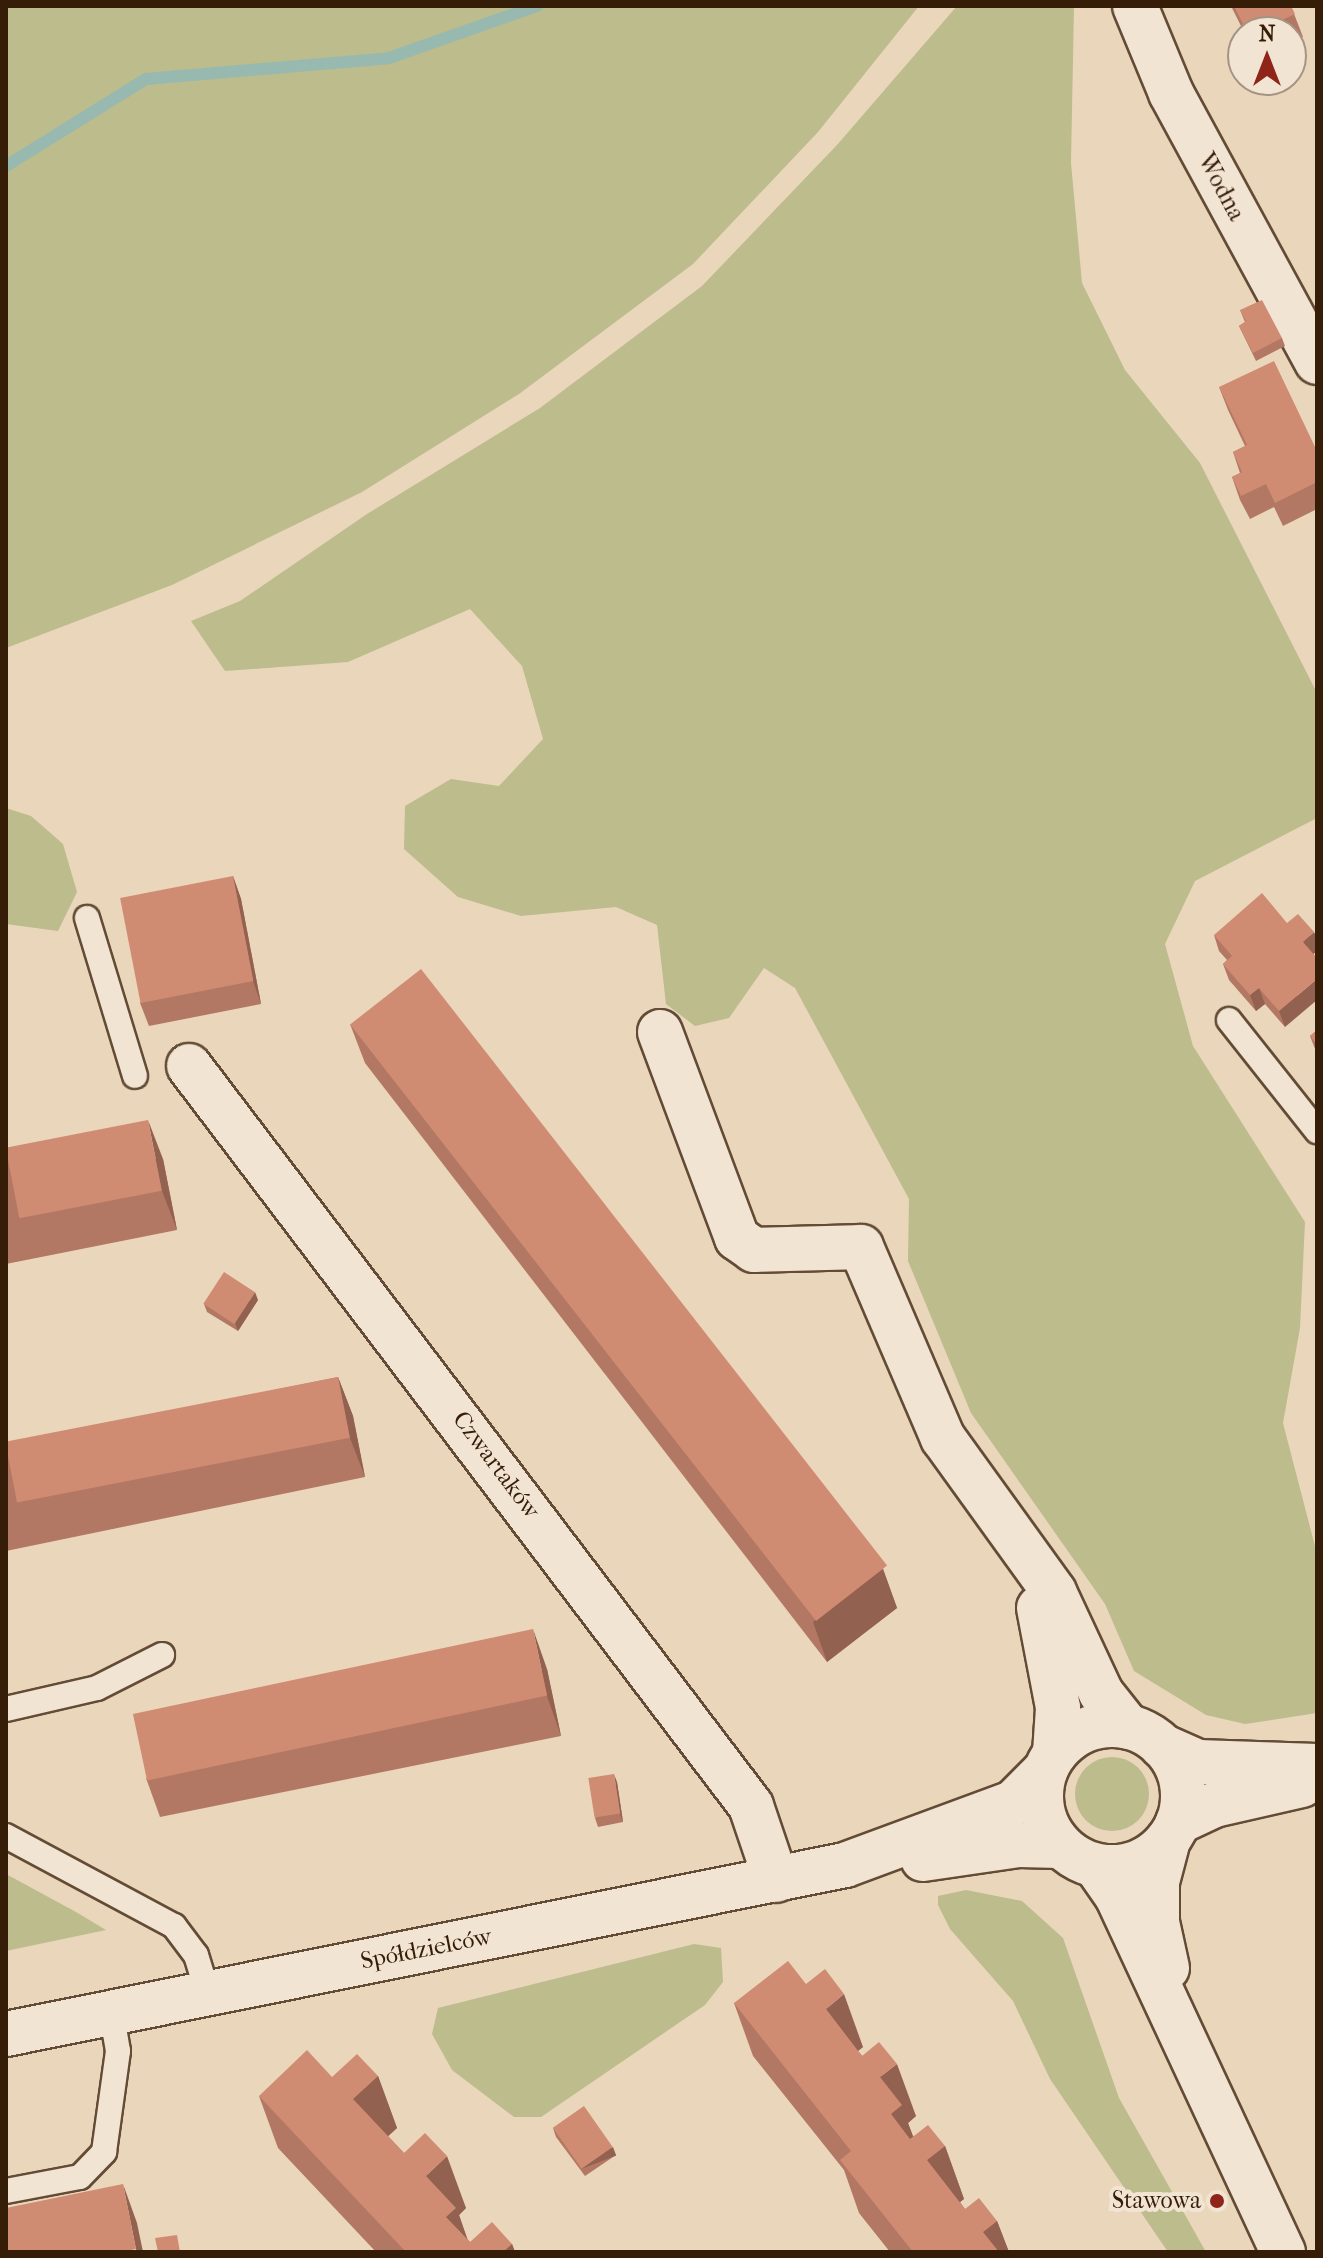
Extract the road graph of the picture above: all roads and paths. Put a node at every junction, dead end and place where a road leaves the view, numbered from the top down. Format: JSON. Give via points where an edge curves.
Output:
{"nodes":[{"id":1,"x":1135,"y":6,"type":"edge"},
{"id":2,"x":1317,"y":362,"type":"edge"},
{"id":3,"x":87,"y":918,"type":"dead end"},
{"id":4,"x":1229,"y":1020,"type":"dead end"},
{"id":5,"x":660,"y":1032,"type":"dead end"},
{"id":6,"x":189,"y":1066,"type":"dead end"},
{"id":7,"x":135,"y":1076,"type":"dead end"},
{"id":8,"x":1317,"y":1131,"type":"edge"},
{"id":9,"x":1027,"y":1559,"type":"junction"},
{"id":10,"x":162,"y":1655,"type":"dead end"},
{"id":11,"x":6,"y":1709,"type":"edge"},
{"id":12,"x":1145,"y":1736,"type":"junction"},
{"id":13,"x":1050,"y":1762,"type":"junction"},
{"id":14,"x":1317,"y":1766,"type":"edge"},
{"id":15,"x":1317,"y":1782,"type":"edge"},
{"id":16,"x":1173,"y":1831,"type":"junction"},
{"id":17,"x":6,"y":1836,"type":"edge"},
{"id":18,"x":1078,"y":1856,"type":"junction"},
{"id":19,"x":845,"y":1865,"type":"junction"},
{"id":20,"x":776,"y":1880,"type":"junction"},
{"id":21,"x":207,"y":1991,"type":"junction"},
{"id":22,"x":111,"y":2010,"type":"junction"},
{"id":23,"x":1179,"y":2026,"type":"junction"},
{"id":24,"x":6,"y":2034,"type":"edge"},
{"id":25,"x":6,"y":2191,"type":"edge"},
{"id":26,"x":1283,"y":2252,"type":"edge"}],
"edges":[{"from":1,"to":2,"type":"street","name":"Wodna","via":[[1171,93]]},
{"from":3,"to":7,"type":"lane"},
{"from":4,"to":8,"type":"lane"},
{"from":5,"to":9,"type":"street","via":[[737,1238],[754,1250],[861,1247],[943,1438]]},
{"from":6,"to":20,"type":"street","name":"Czwartaków","via":[[751,1806]]},
{"from":9,"to":12,"type":"street","via":[[1054,1592],[1101,1693]]},
{"from":9,"to":13,"type":"street","via":[[1052,1658],[1058,1708]]},
{"from":10,"to":11,"type":"lane","via":[[97,1688]]},
{"from":12,"to":13,"type":"street","via":[[1087,1729]]},
{"from":12,"to":14,"type":"street","via":[[1198,1762]]},
{"from":12,"to":16,"type":"street","via":[[1181,1782]]},
{"from":13,"to":18,"type":"street","via":[[1041,1810]]},
{"from":13,"to":19,"type":"street","name":"Spółdzielców","via":[[1013,1803]]},
{"from":15,"to":16,"type":"street","via":[[1214,1805]]},
{"from":16,"to":18,"type":"street","via":[[1136,1864]]},
{"from":16,"to":23,"type":"street","via":[[1157,1882],[1157,1922]]},
{"from":17,"to":21,"type":"lane","via":[[174,1926],[196,1955]]},
{"from":18,"to":19,"type":"street","name":"Spółdzielców","via":[[1019,1845],[889,1864]]},
{"from":18,"to":23,"type":"street","via":[[1117,1896],[1154,1983]]},
{"from":19,"to":20,"type":"street","name":"Spółdzielców"},
{"from":20,"to":21,"type":"street","name":"Spółdzielców"},
{"from":21,"to":22,"type":"street","name":"Spółdzielców"},
{"from":22,"to":24,"type":"street","name":"Spółdzielców"},
{"from":22,"to":25,"type":"lane","via":[[118,2051],[104,2152],[80,2177]]},
{"from":23,"to":26,"type":"street"}]}
